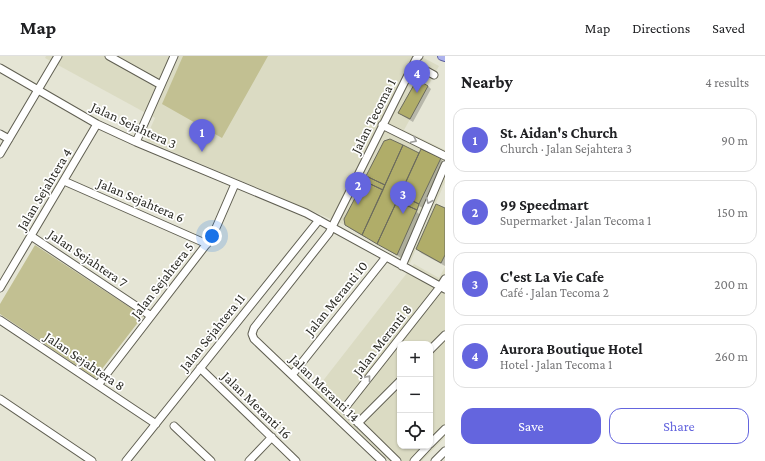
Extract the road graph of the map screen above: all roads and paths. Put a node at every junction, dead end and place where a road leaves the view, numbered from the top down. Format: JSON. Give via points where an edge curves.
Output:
{"nodes":[{"id":1,"x":58,"y":56,"type":"edge"},
{"id":2,"x":109,"y":56,"type":"edge"},
{"id":3,"x":174,"y":56,"type":"edge"},
{"id":4,"x":442,"y":56,"type":"edge"},
{"id":5,"x":445,"y":57,"type":"edge"},
{"id":6,"x":416,"y":59,"type":"edge"},
{"id":7,"x":0,"y":68,"type":"edge"},
{"id":8,"x":434,"y":75,"type":"dead end"},
{"id":9,"x":161,"y":85,"type":"junction"},
{"id":10,"x":38,"y":91,"type":"junction"},
{"id":11,"x":97,"y":124,"type":"junction"},
{"id":12,"x":382,"y":125,"type":"junction"},
{"id":13,"x":0,"y":134,"type":"edge"},
{"id":14,"x":9,"y":139,"type":"junction"},
{"id":15,"x":136,"y":142,"type":"junction"},
{"id":16,"x":0,"y":154,"type":"edge"},
{"id":17,"x":445,"y":156,"type":"edge"},
{"id":18,"x":445,"y":165,"type":"edge"},
{"id":19,"x":64,"y":181,"type":"junction"},
{"id":20,"x":235,"y":184,"type":"junction"},
{"id":21,"x":319,"y":220,"type":"junction"},
{"id":22,"x":331,"y":226,"type":"junction"},
{"id":23,"x":31,"y":236,"type":"junction"},
{"id":24,"x":207,"y":244,"type":"junction"},
{"id":25,"x":386,"y":257,"type":"junction"},
{"id":26,"x":402,"y":266,"type":"junction"},
{"id":27,"x":445,"y":279,"type":"edge"},
{"id":28,"x":0,"y":288,"type":"edge"},
{"id":29,"x":443,"y":288,"type":"edge"},
{"id":30,"x":151,"y":316,"type":"junction"},
{"id":31,"x":0,"y":320,"type":"edge"},
{"id":32,"x":252,"y":334,"type":"joint"},
{"id":33,"x":445,"y":335,"type":"edge"},
{"id":34,"x":433,"y":347,"type":"edge"},
{"id":35,"x":200,"y":368,"type":"junction"},
{"id":36,"x":292,"y":375,"type":"junction"},
{"id":37,"x":397,"y":384,"type":"edge"},
{"id":38,"x":98,"y":385,"type":"junction"},
{"id":39,"x":0,"y":399,"type":"edge"},
{"id":40,"x":358,"y":423,"type":"junction"},
{"id":41,"x":156,"y":424,"type":"junction"},
{"id":42,"x":174,"y":426,"type":"dead end"},
{"id":43,"x":445,"y":429,"type":"edge"},
{"id":44,"x":272,"y":437,"type":"junction"},
{"id":45,"x":433,"y":441,"type":"edge"},
{"id":46,"x":425,"y":449,"type":"edge"},
{"id":47,"x":445,"y":450,"type":"edge"},
{"id":48,"x":92,"y":461,"type":"edge"},
{"id":49,"x":126,"y":461,"type":"edge"},
{"id":50,"x":212,"y":461,"type":"edge"},
{"id":51,"x":249,"y":461,"type":"edge"},
{"id":52,"x":296,"y":461,"type":"edge"},
{"id":53,"x":382,"y":461,"type":"edge"},
{"id":54,"x":398,"y":461,"type":"edge"},
{"id":55,"x":414,"y":461,"type":"edge"},
{"id":56,"x":435,"y":461,"type":"edge"}],
"edges":[{"from":1,"to":10,"type":"street"},
{"from":2,"to":9,"type":"street"},
{"from":3,"to":9,"type":"street"},
{"from":4,"to":5,"type":"main road"},
{"from":6,"to":8,"type":"street"},
{"from":6,"to":12,"type":"street","name":"Jalan Tecoma 1"},
{"from":7,"to":10,"type":"street","name":"Jalan Sejahtera 3"},
{"from":9,"to":15,"type":"street"},
{"from":10,"to":11,"type":"street","name":"Jalan Sejahtera 3"},
{"from":10,"to":14,"type":"street"},
{"from":11,"to":15,"type":"street","name":"Jalan Sejahtera 3"},
{"from":11,"to":19,"type":"street","name":"Jalan Sejahtera 4"},
{"from":12,"to":17,"type":"street","one_way":true},
{"from":12,"to":22,"type":"street","name":"Jalan Tecoma 1"},
{"from":13,"to":14,"type":"street"},
{"from":14,"to":16,"type":"street"},
{"from":15,"to":20,"type":"street","name":"Jalan Sejahtera 3"},
{"from":18,"to":26,"type":"street","one_way":true},
{"from":19,"to":23,"type":"street","name":"Jalan Sejahtera 4"},
{"from":19,"to":24,"type":"street","name":"Jalan Sejahtera 6"},
{"from":20,"to":21,"type":"street","name":"Jalan Sejahtera 3"},
{"from":20,"to":24,"type":"street","name":"Jalan Sejahtera 5"},
{"from":21,"to":22,"type":"street","name":"Jalan Sejahtera 3"},
{"from":21,"to":35,"type":"street","name":"Jalan Sejahtera 11"},
{"from":22,"to":25,"type":"street","name":"Jalan Sejahtera 3"},
{"from":22,"to":32,"type":"street","name":"Jalan Tecoma 1"},
{"from":23,"to":28,"type":"street","name":"Jalan Sejahtera 4"},
{"from":23,"to":30,"type":"street","name":"Jalan Sejahtera 7"},
{"from":24,"to":30,"type":"street","name":"Jalan Sejahtera 5"},
{"from":25,"to":26,"type":"street","name":"Jalan Sejahtera 3"},
{"from":25,"to":36,"type":"street","name":"Jalan Meranti 10"},
{"from":26,"to":29,"type":"street","name":"Jalan Sejahtera 3"},
{"from":27,"to":29,"type":"street","name":"Jalan Meranti 8"},
{"from":40,"to":29,"type":"street","name":"Jalan Meranti 8","one_way":true,"via":[[344,409]]},
{"from":30,"to":38,"type":"street","name":"Jalan Sejahtera 5"},
{"from":31,"to":38,"type":"street","name":"Jalan Sejahtera 8"},
{"from":32,"to":36,"type":"street","name":"Jalan Meranti 14","via":[[254,339]]},
{"from":33,"to":34,"type":"street"},
{"from":35,"to":41,"type":"street","name":"Jalan Sejahtera 11"},
{"from":35,"to":44,"type":"street","name":"Jalan Meranti 16"},
{"from":36,"to":53,"type":"street","name":"Jalan Meranti 14"},
{"from":37,"to":40,"type":"street"},
{"from":38,"to":41,"type":"street","name":"Jalan Sejahtera 8"},
{"from":39,"to":48,"type":"street"},
{"from":40,"to":54,"type":"street"},
{"from":41,"to":49,"type":"street","name":"Jalan Sejahtera 11"},
{"from":42,"to":50,"type":"street"},
{"from":43,"to":45,"type":"street"},
{"from":44,"to":51,"type":"street"},
{"from":44,"to":52,"type":"street","name":"Jalan Meranti 16"},
{"from":46,"to":55,"type":"street"},
{"from":47,"to":56,"type":"street"}]}
